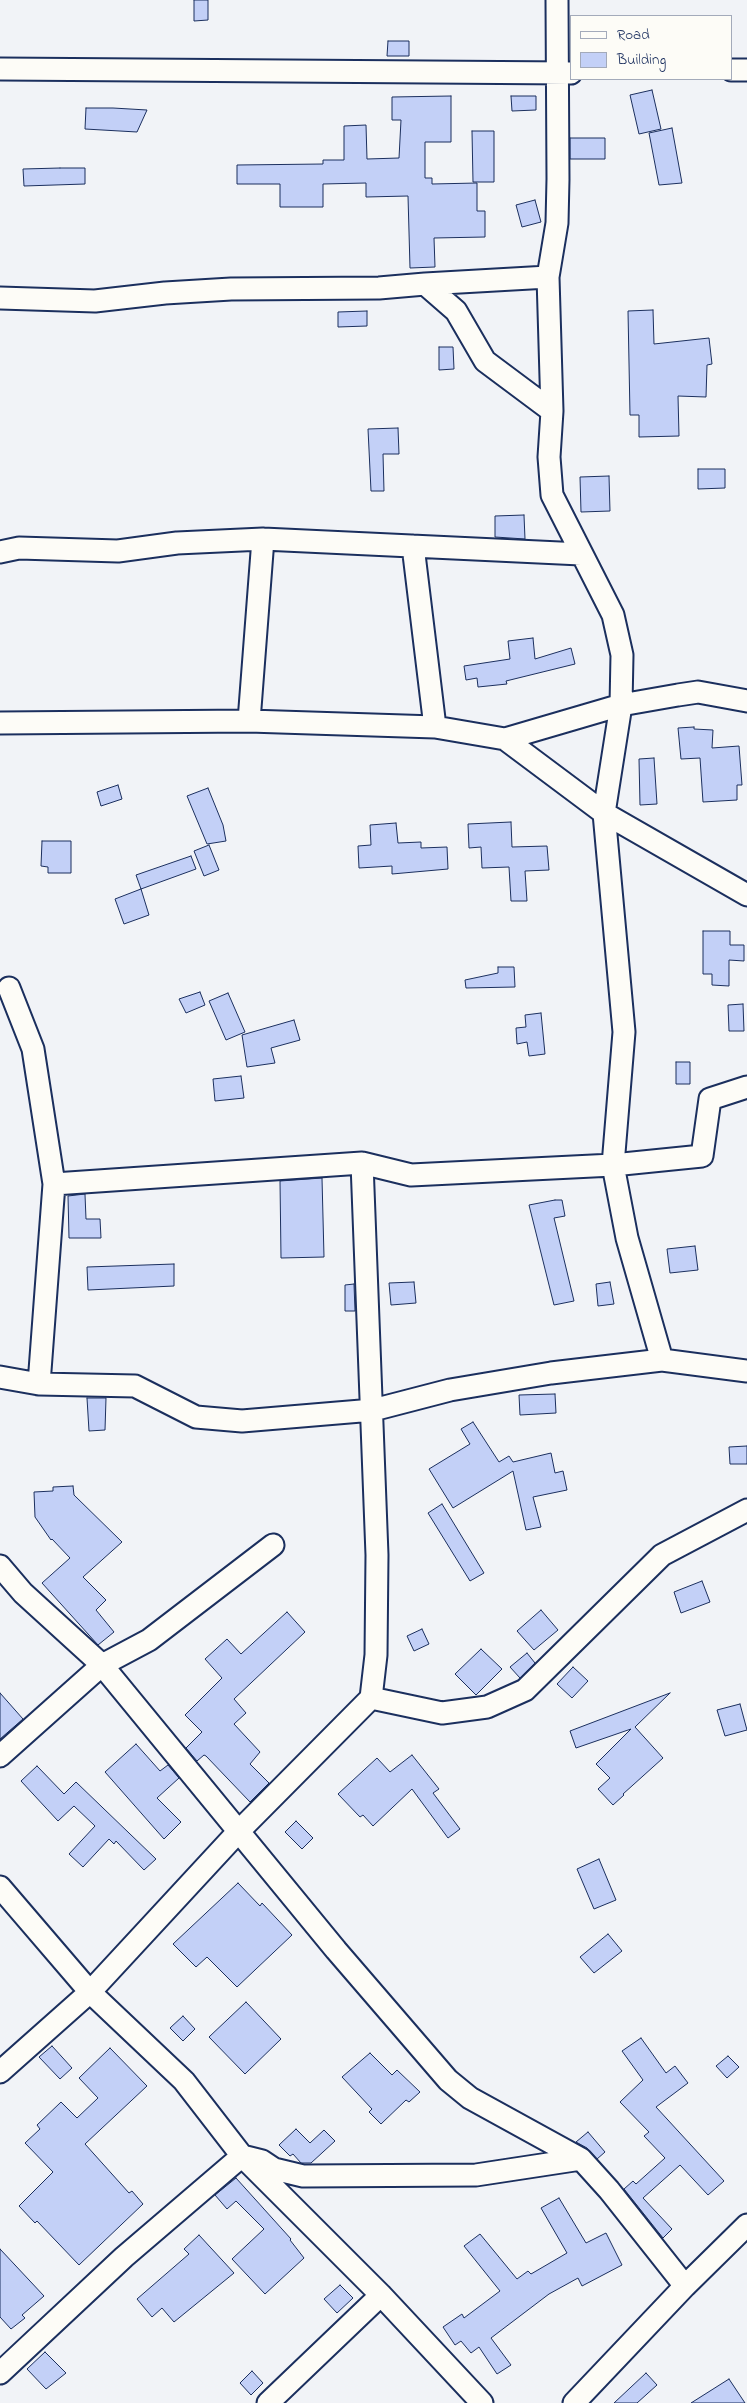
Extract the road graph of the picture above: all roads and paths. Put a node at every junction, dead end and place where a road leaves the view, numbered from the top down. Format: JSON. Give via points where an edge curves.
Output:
{"nodes":[{"id":1,"x":557,"y":0,"type":"edge"},
{"id":2,"x":0,"y":69,"type":"edge"},
{"id":3,"x":732,"y":70,"type":"edge"},
{"id":4,"x":747,"y":70,"type":"edge"},
{"id":5,"x":565,"y":73,"type":"edge"},
{"id":6,"x":548,"y":277,"type":"junction"},
{"id":7,"x":425,"y":284,"type":"junction"},
{"id":8,"x":0,"y":298,"type":"edge"},
{"id":9,"x":552,"y":411,"type":"junction"},
{"id":10,"x":263,"y":539,"type":"junction"},
{"id":11,"x":414,"y":546,"type":"junction"},
{"id":12,"x":0,"y":552,"type":"edge"},
{"id":13,"x":581,"y":554,"type":"junction"},
{"id":14,"x":747,"y":701,"type":"edge"},
{"id":15,"x":621,"y":705,"type":"junction"},
{"id":16,"x":250,"y":721,"type":"junction"},
{"id":17,"x":0,"y":723,"type":"edge"},
{"id":18,"x":435,"y":727,"type":"junction"},
{"id":19,"x":506,"y":739,"type":"junction"},
{"id":20,"x":604,"y":813,"type":"junction"},
{"id":21,"x":747,"y":895,"type":"edge"},
{"id":22,"x":9,"y":988,"type":"dead end"},
{"id":23,"x":747,"y":1087,"type":"edge"},
{"id":24,"x":362,"y":1163,"type":"junction"},
{"id":25,"x":613,"y":1165,"type":"junction"},
{"id":26,"x":54,"y":1184,"type":"junction"},
{"id":27,"x":662,"y":1360,"type":"junction"},
{"id":28,"x":747,"y":1372,"type":"edge"},
{"id":29,"x":0,"y":1378,"type":"edge"},
{"id":30,"x":39,"y":1384,"type":"junction"},
{"id":31,"x":373,"y":1410,"type":"junction"},
{"id":32,"x":747,"y":1510,"type":"edge"},
{"id":33,"x":273,"y":1545,"type":"dead end"},
{"id":34,"x":0,"y":1566,"type":"edge"},
{"id":35,"x":102,"y":1664,"type":"junction"},
{"id":36,"x":371,"y":1698,"type":"junction"},
{"id":37,"x":0,"y":1756,"type":"edge"},
{"id":38,"x":238,"y":1832,"type":"junction"},
{"id":39,"x":0,"y":1886,"type":"edge"},
{"id":40,"x":90,"y":1992,"type":"junction"},
{"id":41,"x":0,"y":2072,"type":"edge"},
{"id":42,"x":242,"y":2156,"type":"junction"},
{"id":43,"x":580,"y":2159,"type":"junction"},
{"id":44,"x":747,"y":2225,"type":"edge"},
{"id":45,"x":685,"y":2286,"type":"junction"},
{"id":46,"x":381,"y":2295,"type":"junction"},
{"id":47,"x":0,"y":2373,"type":"edge"},
{"id":48,"x":268,"y":2403,"type":"edge"},
{"id":49,"x":482,"y":2403,"type":"edge"},
{"id":50,"x":574,"y":2403,"type":"edge"}],
"edges":[{"from":1,"to":5,"type":"street"},
{"from":2,"to":5,"type":"street"},
{"from":3,"to":4,"type":"street"},
{"from":5,"to":6,"type":"street","via":[[557,224]]},
{"from":6,"to":7,"type":"street"},
{"from":6,"to":9,"type":"street"},
{"from":7,"to":8,"type":"street","via":[[379,288],[231,289],[95,301]]},
{"from":7,"to":9,"type":"street","via":[[456,311],[485,361]]},
{"from":9,"to":13,"type":"street","via":[[549,458],[552,495]]},
{"from":10,"to":11,"type":"street"},
{"from":10,"to":12,"type":"street","via":[[177,543],[118,551],[19,548]]},
{"from":10,"to":16,"type":"street"},
{"from":11,"to":13,"type":"street"},
{"from":11,"to":18,"type":"street"},
{"from":13,"to":15,"type":"street","via":[[613,615],[622,655]]},
{"from":14,"to":15,"type":"street","via":[[698,692]]},
{"from":15,"to":19,"type":"street"},
{"from":15,"to":20,"type":"street"},
{"from":16,"to":17,"type":"street"},
{"from":16,"to":18,"type":"street"},
{"from":18,"to":19,"type":"street"},
{"from":19,"to":20,"type":"street"},
{"from":20,"to":21,"type":"street"},
{"from":20,"to":25,"type":"street","via":[[624,1032]]},
{"from":22,"to":26,"type":"street","via":[[33,1049]]},
{"from":23,"to":25,"type":"street","via":[[710,1099],[702,1156]]},
{"from":24,"to":25,"type":"street","via":[[411,1175]]},
{"from":24,"to":26,"type":"street"},
{"from":24,"to":31,"type":"street"},
{"from":25,"to":27,"type":"street","via":[[627,1238]]},
{"from":26,"to":30,"type":"street"},
{"from":27,"to":28,"type":"street"},
{"from":27,"to":31,"type":"street","via":[[450,1390]]},
{"from":29,"to":30,"type":"street"},
{"from":30,"to":31,"type":"street","via":[[136,1386],[196,1417],[242,1421]]},
{"from":31,"to":36,"type":"street","via":[[377,1556],[376,1655]]},
{"from":32,"to":36,"type":"street","via":[[662,1555],[525,1690],[487,1707],[442,1713]]},
{"from":33,"to":35,"type":"street","via":[[149,1640]]},
{"from":34,"to":35,"type":"street","via":[[23,1593]]},
{"from":35,"to":37,"type":"street"},
{"from":35,"to":38,"type":"street"},
{"from":36,"to":38,"type":"street"},
{"from":38,"to":40,"type":"street"},
{"from":38,"to":43,"type":"street","via":[[458,2090]]},
{"from":39,"to":40,"type":"street"},
{"from":40,"to":41,"type":"street"},
{"from":40,"to":42,"type":"street","via":[[184,2081]]},
{"from":42,"to":43,"type":"street","via":[[303,2176],[476,2175]]},
{"from":42,"to":46,"type":"street"},
{"from":42,"to":47,"type":"street","via":[[124,2257]]},
{"from":43,"to":45,"type":"street","via":[[609,2190]]},
{"from":44,"to":45,"type":"street"},
{"from":45,"to":50,"type":"street"},
{"from":46,"to":48,"type":"street"},
{"from":46,"to":49,"type":"street"}]}
